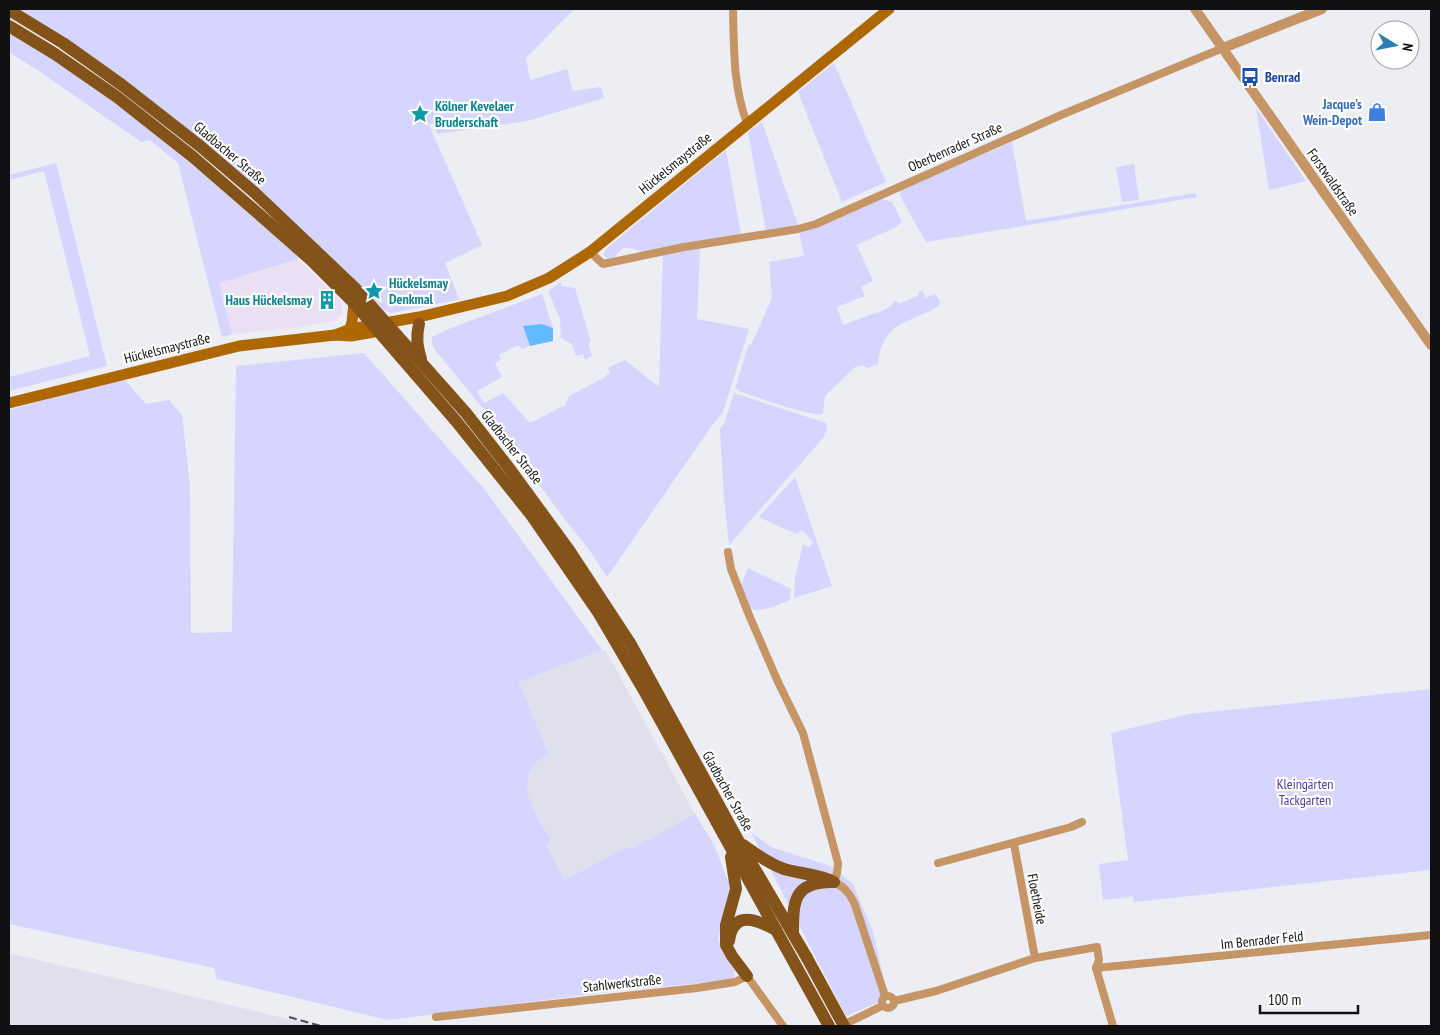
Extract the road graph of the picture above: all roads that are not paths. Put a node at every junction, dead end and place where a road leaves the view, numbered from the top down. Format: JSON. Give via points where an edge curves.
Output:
{"nodes":[{"id":1,"x":733,"y":9,"type":"edge"},
{"id":2,"x":889,"y":9,"type":"edge"},
{"id":3,"x":1195,"y":9,"type":"edge"},
{"id":4,"x":1322,"y":9,"type":"edge"},
{"id":5,"x":9,"y":10,"type":"edge"},
{"id":6,"x":9,"y":26,"type":"edge"},
{"id":7,"x":1222,"y":48,"type":"junction"},
{"id":8,"x":747,"y":124,"type":"junction"},
{"id":9,"x":590,"y":252,"type":"junction"},
{"id":10,"x":354,"y":303,"type":"junction"},
{"id":11,"x":461,"y":308,"type":"junction"},
{"id":12,"x":420,"y":324,"type":"junction"},
{"id":13,"x":382,"y":327,"type":"junction"},
{"id":14,"x":350,"y":328,"type":"junction"},
{"id":15,"x":335,"y":334,"type":"junction"},
{"id":16,"x":1431,"y":345,"type":"edge"},
{"id":17,"x":422,"y":361,"type":"junction"},
{"id":18,"x":9,"y":404,"type":"edge"},
{"id":19,"x":728,"y":552,"type":"dead end"},
{"id":20,"x":1082,"y":822,"type":"dead end"},
{"id":21,"x":1014,"y":844,"type":"junction"},
{"id":22,"x":734,"y":845,"type":"junction"},
{"id":23,"x":938,"y":863,"type":"dead end"},
{"id":24,"x":834,"y":882,"type":"junction"},
{"id":25,"x":778,"y":931,"type":"junction"},
{"id":26,"x":793,"y":934,"type":"junction"},
{"id":27,"x":1431,"y":935,"type":"edge"},
{"id":28,"x":729,"y":951,"type":"junction"},
{"id":29,"x":1035,"y":958,"type":"junction"},
{"id":30,"x":802,"y":961,"type":"junction"},
{"id":31,"x":1096,"y":968,"type":"junction"},
{"id":32,"x":747,"y":976,"type":"junction"},
{"id":33,"x":885,"y":996,"type":"junction"},
{"id":34,"x":894,"y":1001,"type":"junction"},
{"id":35,"x":882,"y":1006,"type":"junction"},
{"id":36,"x":436,"y":1017,"type":"dead end"},
{"id":37,"x":783,"y":1026,"type":"edge"},
{"id":38,"x":829,"y":1026,"type":"edge"},
{"id":39,"x":843,"y":1026,"type":"edge"},
{"id":40,"x":1113,"y":1026,"type":"edge"}],
"edges":[{"from":1,"to":8,"type":"street","via":[[734,60],[742,112]]},
{"from":2,"to":8,"type":"main road","name":"Hückelsmaystraße"},
{"from":3,"to":7,"type":"street","name":"Forstwaldstraße"},
{"from":4,"to":7,"type":"street","name":"Oberbenrader Straße"},
{"from":5,"to":13,"type":"main road","name":"Gladbacher Straße","via":[[122,85],[200,146],[349,282]]},
{"from":6,"to":10,"type":"main road","name":"Gladbacher Straße","via":[[117,97],[193,157],[311,260]]},
{"from":7,"to":9,"type":"street","name":"Oberbenrader Straße","via":[[816,224],[603,264]]},
{"from":7,"to":16,"type":"street","name":"Forstwaldstraße"},
{"from":8,"to":9,"type":"main road","name":"Hückelsmaystraße"},
{"from":9,"to":11,"type":"main road","name":"Hückelsmaystraße","via":[[520,292]]},
{"from":10,"to":13,"type":"main road","name":"Gladbacher Straße"},
{"from":10,"to":14,"type":"main road"},
{"from":11,"to":12,"type":"main road","name":"Hückelsmaystraße"},
{"from":11,"to":13,"type":"main road","name":"Hückelsmaystraße"},
{"from":12,"to":13,"type":"main road","name":"Hückelsmaystraße"},
{"from":12,"to":17,"type":"main road","via":[[417,344]]},
{"from":13,"to":14,"type":"main road","name":"Hückelsmaystraße"},
{"from":13,"to":15,"type":"main road","name":"Hückelsmaystraße","via":[[351,336]]},
{"from":13,"to":17,"type":"main road","name":"Gladbacher Straße"},
{"from":13,"to":22,"type":"main road","name":"Gladbacher Straße","via":[[532,516],[580,584]]},
{"from":14,"to":15,"type":"main road","name":"Hückelsmaystraße"},
{"from":15,"to":18,"type":"main road","name":"Hückelsmaystraße","via":[[239,346]]},
{"from":17,"to":22,"type":"main road","name":"Gladbacher Straße","via":[[509,468],[589,578],[652,680]]},
{"from":19,"to":24,"type":"street","via":[[731,569],[746,606],[803,734],[838,862]]},
{"from":20,"to":21,"type":"street"},
{"from":21,"to":23,"type":"street"},
{"from":21,"to":29,"type":"street","name":"Floetheide"},
{"from":22,"to":24,"type":"main road","via":[[772,864]]},
{"from":22,"to":25,"type":"main road","name":"Gladbacher Straße"},
{"from":22,"to":26,"type":"main road","name":"Gladbacher Straße"},
{"from":22,"to":28,"type":"main road","via":[[736,889],[726,926]]},
{"from":24,"to":26,"type":"main road","via":[[818,882],[797,895],[793,906]]},
{"from":24,"to":33,"type":"street","via":[[842,886],[855,905]]},
{"from":25,"to":28,"type":"main road","via":[[755,919],[745,920],[732,931]]},
{"from":25,"to":30,"type":"main road","name":"Gladbacher Straße"},
{"from":26,"to":30,"type":"main road","name":"Gladbacher Straße"},
{"from":27,"to":31,"type":"street","name":"Im Benrader Feld"},
{"from":28,"to":32,"type":"main road"},
{"from":29,"to":31,"type":"street","via":[[1097,947]]},
{"from":29,"to":34,"type":"street","via":[[936,991]]},
{"from":30,"to":38,"type":"main road","name":"Gladbacher Straße"},
{"from":30,"to":39,"type":"main road","name":"Gladbacher Straße","bridge":true},
{"from":31,"to":40,"type":"street"},
{"from":32,"to":36,"type":"street","name":"Stahlwerkstraße","via":[[736,982],[697,988]]},
{"from":32,"to":37,"type":"street"},
{"from":33,"to":34,"type":"street","via":[[892,997]]},
{"from":33,"to":35,"type":"street"},
{"from":34,"to":35,"type":"street","via":[[891,1008]]},
{"from":35,"to":39,"type":"street"}]}
